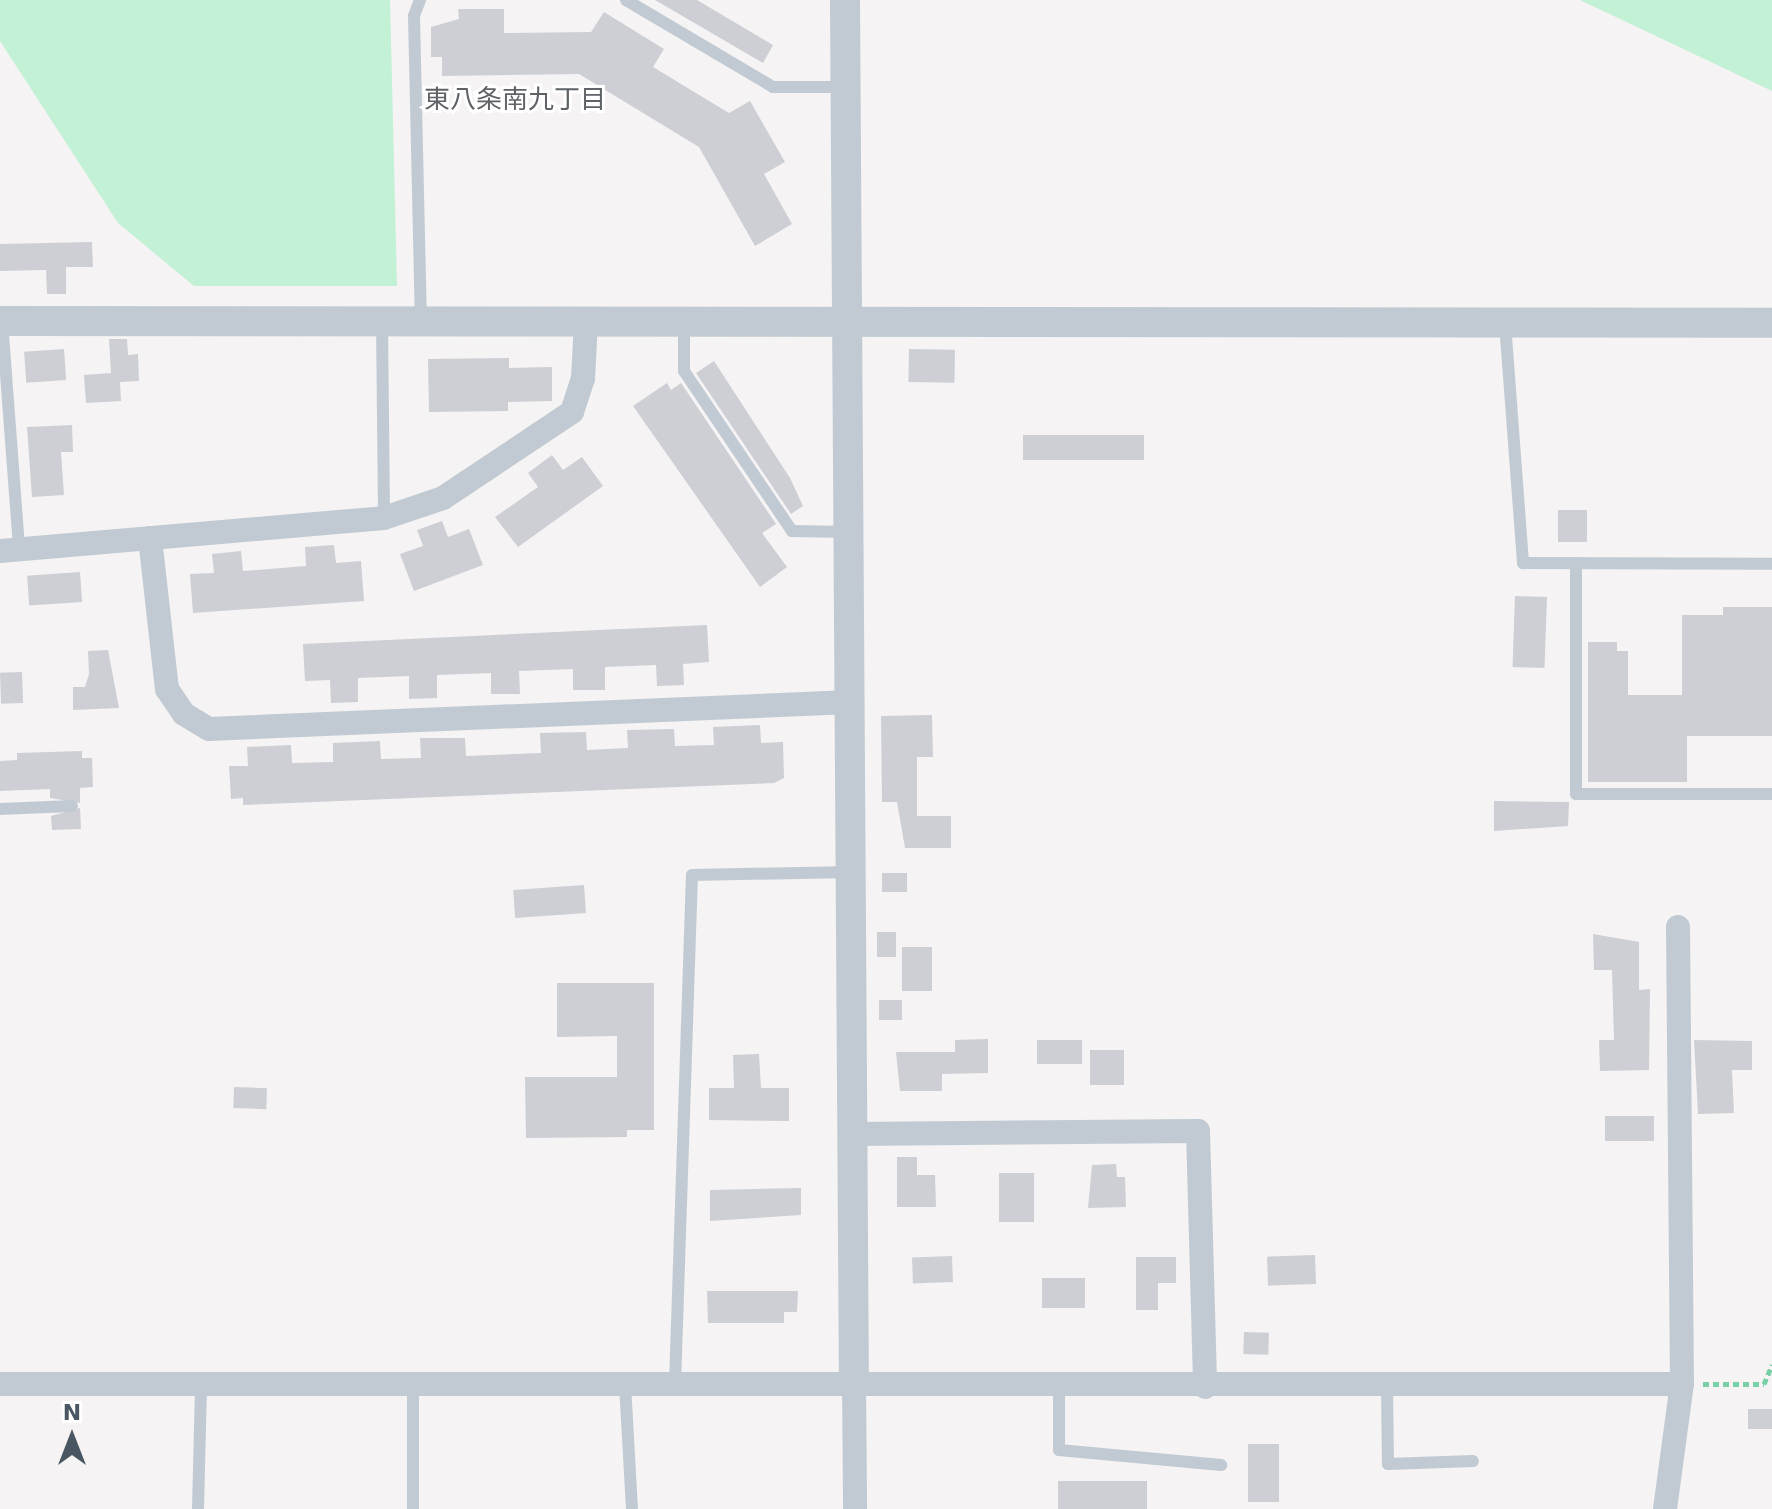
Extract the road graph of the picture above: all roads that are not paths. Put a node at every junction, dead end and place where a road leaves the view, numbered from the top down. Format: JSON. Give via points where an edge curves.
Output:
{"nodes":[{"id":1,"x":420,"y":0,"type":"edge"},
{"id":2,"x":626,"y":0,"type":"edge"},
{"id":3,"x":845,"y":0,"type":"edge"},
{"id":4,"x":845,"y":87,"type":"junction"},
{"id":5,"x":382,"y":319,"type":"junction"},
{"id":6,"x":421,"y":319,"type":"junction"},
{"id":7,"x":1,"y":321,"type":"edge"},
{"id":8,"x":586,"y":322,"type":"junction"},
{"id":9,"x":684,"y":322,"type":"junction"},
{"id":10,"x":845,"y":323,"type":"junction"},
{"id":11,"x":1505,"y":323,"type":"junction"},
{"id":12,"x":1772,"y":323,"type":"edge"},
{"id":13,"x":384,"y":518,"type":"junction"},
{"id":14,"x":848,"y":532,"type":"junction"},
{"id":15,"x":150,"y":538,"type":"junction"},
{"id":16,"x":10,"y":550,"type":"edge"},
{"id":17,"x":1576,"y":563,"type":"junction"},
{"id":18,"x":1772,"y":564,"type":"edge"},
{"id":19,"x":850,"y":702,"type":"junction"},
{"id":20,"x":1772,"y":794,"type":"edge"},
{"id":21,"x":72,"y":806,"type":"dead end"},
{"id":22,"x":0,"y":809,"type":"edge"},
{"id":23,"x":851,"y":872,"type":"junction"},
{"id":24,"x":1678,"y":927,"type":"dead end"},
{"id":25,"x":852,"y":1134,"type":"junction"},
{"id":26,"x":0,"y":1384,"type":"edge"},
{"id":27,"x":201,"y":1384,"type":"junction"},
{"id":28,"x":413,"y":1384,"type":"junction"},
{"id":29,"x":625,"y":1384,"type":"junction"},
{"id":30,"x":675,"y":1384,"type":"junction"},
{"id":31,"x":854,"y":1384,"type":"junction"},
{"id":32,"x":1682,"y":1384,"type":"junction"},
{"id":33,"x":1059,"y":1386,"type":"junction"},
{"id":34,"x":1387,"y":1386,"type":"junction"},
{"id":35,"x":1205,"y":1387,"type":"junction"},
{"id":36,"x":1473,"y":1461,"type":"dead end"},
{"id":37,"x":1221,"y":1465,"type":"dead end"},
{"id":38,"x":198,"y":1509,"type":"edge"},
{"id":39,"x":413,"y":1509,"type":"edge"},
{"id":40,"x":632,"y":1509,"type":"edge"},
{"id":41,"x":855,"y":1509,"type":"edge"},
{"id":42,"x":1665,"y":1509,"type":"edge"}],
"edges":[{"from":1,"to":6,"type":"lane","via":[[414,16]]},
{"from":2,"to":4,"type":"lane","via":[[773,87]]},
{"from":3,"to":4,"type":"street"},
{"from":4,"to":10,"type":"street"},
{"from":5,"to":6,"type":"street"},
{"from":5,"to":7,"type":"street"},
{"from":5,"to":13,"type":"lane"},
{"from":6,"to":8,"type":"street"},
{"from":7,"to":16,"type":"lane"},
{"from":8,"to":9,"type":"street"},
{"from":8,"to":13,"type":"street","via":[[583,379],[572,412],[443,498]]},
{"from":9,"to":10,"type":"street"},
{"from":9,"to":14,"type":"lane","via":[[684,371],[792,531]]},
{"from":10,"to":11,"type":"street"},
{"from":10,"to":14,"type":"street"},
{"from":11,"to":12,"type":"street"},
{"from":11,"to":17,"type":"lane","via":[[1523,563]]},
{"from":13,"to":15,"type":"street"},
{"from":14,"to":19,"type":"street"},
{"from":15,"to":16,"type":"street"},
{"from":15,"to":19,"type":"street","via":[[167,689],[184,714],[209,729]]},
{"from":17,"to":18,"type":"lane"},
{"from":17,"to":20,"type":"lane","via":[[1576,794]]},
{"from":19,"to":23,"type":"street"},
{"from":21,"to":22,"type":"lane"},
{"from":23,"to":25,"type":"street"},
{"from":23,"to":30,"type":"lane","via":[[692,875]]},
{"from":24,"to":32,"type":"street"},
{"from":25,"to":31,"type":"street"},
{"from":25,"to":35,"type":"street","via":[[1198,1131]]},
{"from":26,"to":27,"type":"street"},
{"from":27,"to":28,"type":"street"},
{"from":27,"to":38,"type":"lane"},
{"from":28,"to":29,"type":"street"},
{"from":28,"to":39,"type":"lane"},
{"from":29,"to":30,"type":"street"},
{"from":29,"to":40,"type":"lane"},
{"from":30,"to":31,"type":"street"},
{"from":31,"to":33,"type":"street"},
{"from":31,"to":41,"type":"street"},
{"from":32,"to":34,"type":"street"},
{"from":32,"to":42,"type":"street"},
{"from":33,"to":35,"type":"street"},
{"from":33,"to":37,"type":"lane","via":[[1059,1450]]},
{"from":34,"to":35,"type":"street"},
{"from":34,"to":36,"type":"lane","via":[[1388,1464]]}]}
